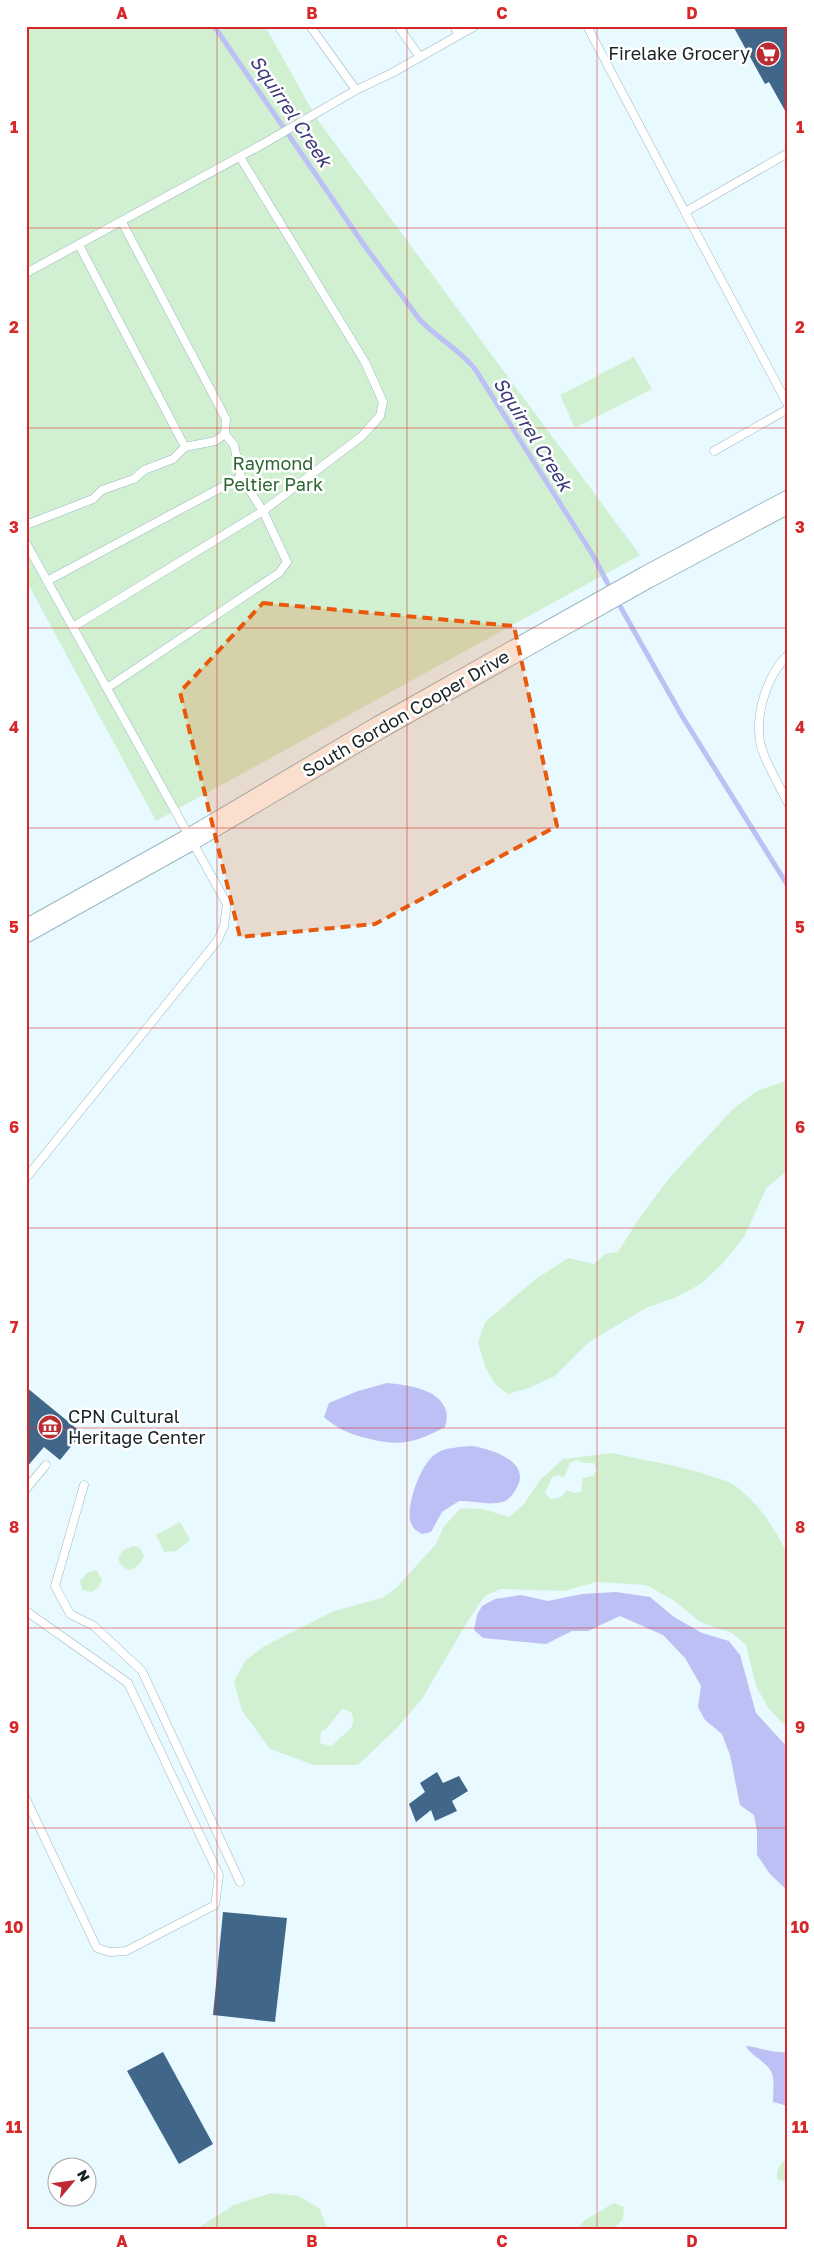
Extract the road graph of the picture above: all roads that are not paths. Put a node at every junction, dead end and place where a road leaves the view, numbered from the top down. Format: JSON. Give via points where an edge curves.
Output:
{"nodes":[{"id":1,"x":310,"y":26,"type":"edge"},
{"id":2,"x":398,"y":26,"type":"edge"},
{"id":3,"x":454,"y":26,"type":"edge"},
{"id":4,"x":475,"y":26,"type":"edge"},
{"id":5,"x":587,"y":26,"type":"edge"},
{"id":6,"x":460,"y":35,"type":"junction"},
{"id":7,"x":420,"y":58,"type":"junction"},
{"id":8,"x":356,"y":90,"type":"junction"},
{"id":9,"x":788,"y":153,"type":"edge"},
{"id":10,"x":240,"y":157,"type":"junction"},
{"id":11,"x":685,"y":212,"type":"junction"},
{"id":12,"x":122,"y":222,"type":"junction"},
{"id":13,"x":79,"y":245,"type":"junction"},
{"id":14,"x":26,"y":273,"type":"edge"},
{"id":15,"x":788,"y":407,"type":"edge"},
{"id":16,"x":225,"y":434,"type":"junction"},
{"id":17,"x":185,"y":447,"type":"junction"},
{"id":18,"x":714,"y":451,"type":"dead end"},
{"id":19,"x":241,"y":477,"type":"junction"},
{"id":20,"x":788,"y":502,"type":"edge"},
{"id":21,"x":263,"y":511,"type":"junction"},
{"id":22,"x":26,"y":525,"type":"edge"},
{"id":23,"x":26,"y":543,"type":"edge"},
{"id":24,"x":48,"y":581,"type":"junction"},
{"id":25,"x":73,"y":627,"type":"junction"},
{"id":26,"x":788,"y":655,"type":"edge"},
{"id":27,"x":107,"y":688,"type":"junction"},
{"id":28,"x":788,"y":803,"type":"edge"},
{"id":29,"x":191,"y":839,"type":"junction"},
{"id":30,"x":26,"y":931,"type":"edge"},
{"id":31,"x":26,"y":1178,"type":"edge"},
{"id":32,"x":46,"y":1465,"type":"dead end"},
{"id":33,"x":84,"y":1485,"type":"dead end"},
{"id":34,"x":26,"y":1489,"type":"edge"},
{"id":35,"x":26,"y":1611,"type":"edge"},
{"id":36,"x":26,"y":1799,"type":"edge"},
{"id":37,"x":240,"y":1882,"type":"dead end"}],
"edges":[{"from":1,"to":8,"type":"lane"},
{"from":2,"to":7,"type":"lane"},
{"from":3,"to":6,"type":"lane"},
{"from":4,"to":6,"type":"lane"},
{"from":5,"to":11,"type":"lane"},
{"from":6,"to":7,"type":"lane"},
{"from":7,"to":8,"type":"lane"},
{"from":8,"to":10,"type":"lane"},
{"from":9,"to":11,"type":"lane"},
{"from":10,"to":12,"type":"lane"},
{"from":10,"to":21,"type":"lane","via":[[365,362],[383,402],[380,416],[362,436]]},
{"from":11,"to":15,"type":"lane"},
{"from":12,"to":13,"type":"lane"},
{"from":12,"to":16,"type":"lane","via":[[226,418]]},
{"from":13,"to":14,"type":"lane"},
{"from":13,"to":17,"type":"lane"},
{"from":15,"to":18,"type":"lane"},
{"from":16,"to":17,"type":"lane","via":[[216,441]]},
{"from":16,"to":19,"type":"lane","via":[[234,445]]},
{"from":17,"to":22,"type":"lane","via":[[173,459],[144,470],[134,479]]},
{"from":19,"to":21,"type":"lane"},
{"from":19,"to":24,"type":"lane"},
{"from":20,"to":29,"type":"main road","name":"South Gordon Cooper Drive","via":[[380,727]]},
{"from":21,"to":25,"type":"lane"},
{"from":21,"to":27,"type":"lane","via":[[287,562],[279,573]]},
{"from":23,"to":24,"type":"lane"},
{"from":24,"to":25,"type":"lane"},
{"from":25,"to":27,"type":"lane"},
{"from":26,"to":28,"type":"lane","via":[[770,681],[760,710],[761,746]]},
{"from":27,"to":29,"type":"lane"},
{"from":29,"to":30,"type":"main road","name":"South Gordon Cooper Drive"},
{"from":29,"to":31,"type":"lane","via":[[227,904],[218,940]]},
{"from":32,"to":34,"type":"lane"},
{"from":33,"to":37,"type":"lane","via":[[55,1586],[70,1614],[94,1626],[142,1671]]},
{"from":35,"to":36,"type":"lane","via":[[128,1682],[219,1875],[215,1905],[126,1951],[110,1952],[97,1948]]}]}
